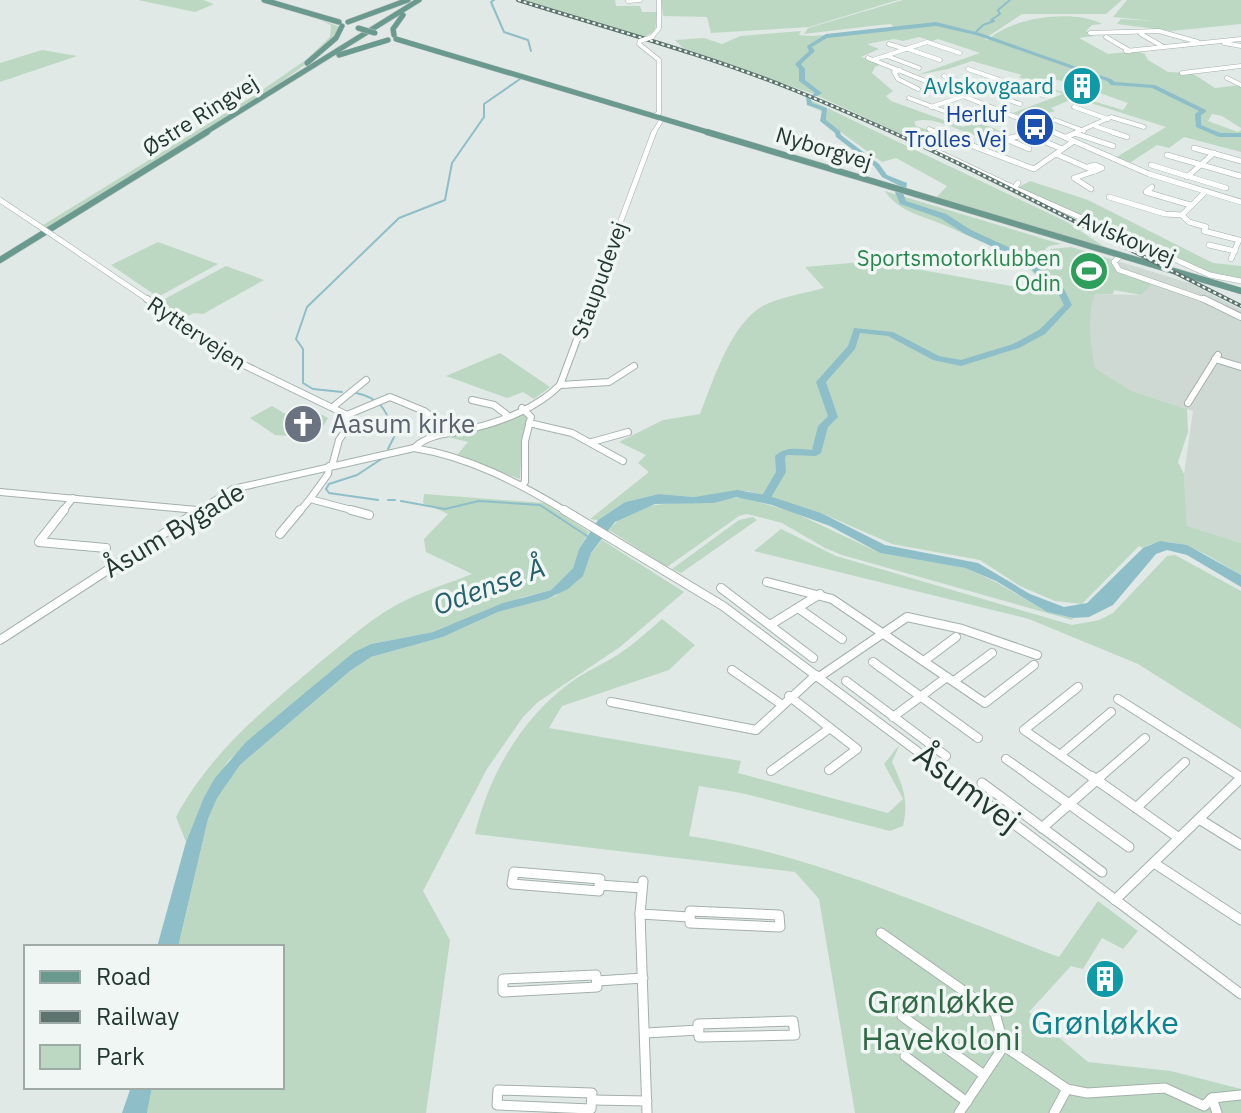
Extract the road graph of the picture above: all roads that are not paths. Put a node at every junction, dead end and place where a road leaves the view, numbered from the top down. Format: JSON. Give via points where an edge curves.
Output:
{"nodes":[{"id":1,"x":264,"y":0,"type":"edge"},
{"id":2,"x":408,"y":0,"type":"edge"},
{"id":3,"x":421,"y":0,"type":"edge"},
{"id":4,"x":640,"y":0,"type":"edge"},
{"id":5,"x":659,"y":0,"type":"edge"},
{"id":6,"x":628,"y":1,"type":"edge"},
{"id":7,"x":345,"y":24,"type":"junction"},
{"id":8,"x":1090,"y":33,"type":"dead end"},
{"id":9,"x":1141,"y":34,"type":"dead end"},
{"id":10,"x":390,"y":37,"type":"junction"},
{"id":11,"x":1106,"y":37,"type":"dead end"},
{"id":12,"x":1187,"y":37,"type":"junction"},
{"id":13,"x":1241,"y":39,"type":"edge"},
{"id":14,"x":1216,"y":41,"type":"junction"},
{"id":15,"x":1199,"y":43,"type":"junction"},
{"id":16,"x":889,"y":44,"type":"dead end"},
{"id":17,"x":1162,"y":46,"type":"junction"},
{"id":18,"x":1241,"y":46,"type":"edge"},
{"id":19,"x":906,"y":49,"type":"junction"},
{"id":20,"x":960,"y":53,"type":"dead end"},
{"id":21,"x":886,"y":56,"type":"junction"},
{"id":22,"x":940,"y":60,"type":"dead end"},
{"id":23,"x":1241,"y":66,"type":"edge"},
{"id":24,"x":919,"y":68,"type":"dead end"},
{"id":25,"x":968,"y":69,"type":"dead end"},
{"id":26,"x":900,"y":70,"type":"junction"},
{"id":27,"x":1000,"y":73,"type":"dead end"},
{"id":28,"x":1182,"y":73,"type":"dead end"},
{"id":29,"x":944,"y":76,"type":"dead end"},
{"id":30,"x":991,"y":77,"type":"junction"},
{"id":31,"x":1227,"y":78,"type":"dead end"},
{"id":32,"x":1005,"y":82,"type":"junction"},
{"id":33,"x":283,"y":85,"type":"junction"},
{"id":34,"x":1241,"y":85,"type":"edge"},
{"id":35,"x":1233,"y":86,"type":"dead end"},
{"id":36,"x":918,"y":89,"type":"dead end"},
{"id":37,"x":983,"y":90,"type":"junction"},
{"id":38,"x":1043,"y":95,"type":"dead end"},
{"id":39,"x":967,"y":96,"type":"junction"},
{"id":40,"x":909,"y":98,"type":"dead end"},
{"id":41,"x":1020,"y":104,"type":"dead end"},
{"id":42,"x":1074,"y":107,"type":"dead end"},
{"id":43,"x":244,"y":108,"type":"junction"},
{"id":44,"x":929,"y":108,"type":"junction"},
{"id":45,"x":654,"y":116,"type":"junction"},
{"id":46,"x":985,"y":116,"type":"dead end"},
{"id":47,"x":662,"y":119,"type":"junction"},
{"id":48,"x":1108,"y":119,"type":"junction"},
{"id":49,"x":1055,"y":120,"type":"dead end"},
{"id":50,"x":1095,"y":126,"type":"junction"},
{"id":51,"x":1144,"y":127,"type":"dead end"},
{"id":52,"x":929,"y":129,"type":"dead end"},
{"id":53,"x":1084,"y":131,"type":"junction"},
{"id":54,"x":1077,"y":134,"type":"junction"},
{"id":55,"x":1066,"y":137,"type":"junction"},
{"id":56,"x":1127,"y":137,"type":"dead end"},
{"id":57,"x":1074,"y":141,"type":"junction"},
{"id":58,"x":1113,"y":146,"type":"dead end"},
{"id":59,"x":1194,"y":148,"type":"dead end"},
{"id":60,"x":1029,"y":149,"type":"dead end"},
{"id":61,"x":1062,"y":149,"type":"junction"},
{"id":62,"x":938,"y":152,"type":"dead end"},
{"id":63,"x":1214,"y":153,"type":"junction"},
{"id":64,"x":1056,"y":154,"type":"junction"},
{"id":65,"x":1167,"y":155,"type":"dead end"},
{"id":66,"x":1241,"y":161,"type":"edge"},
{"id":67,"x":1151,"y":165,"type":"dead end"},
{"id":68,"x":1203,"y":166,"type":"junction"},
{"id":69,"x":1240,"y":176,"type":"edge"},
{"id":70,"x":1187,"y":177,"type":"junction"},
{"id":71,"x":1175,"y":184,"type":"junction"},
{"id":72,"x":1152,"y":187,"type":"dead end"},
{"id":73,"x":1226,"y":188,"type":"dead end"},
{"id":74,"x":1091,"y":189,"type":"dead end"},
{"id":75,"x":1169,"y":192,"type":"dead end"},
{"id":76,"x":1204,"y":193,"type":"junction"},
{"id":77,"x":1109,"y":197,"type":"dead end"},
{"id":78,"x":1163,"y":197,"type":"junction"},
{"id":79,"x":0,"y":200,"type":"edge"},
{"id":80,"x":1241,"y":202,"type":"edge"},
{"id":81,"x":1190,"y":205,"type":"junction"},
{"id":82,"x":1182,"y":215,"type":"junction"},
{"id":83,"x":1209,"y":245,"type":"dead end"},
{"id":84,"x":1235,"y":251,"type":"junction"},
{"id":85,"x":1121,"y":255,"type":"junction"},
{"id":86,"x":1231,"y":259,"type":"dead end"},
{"id":87,"x":0,"y":260,"type":"edge"},
{"id":88,"x":1241,"y":281,"type":"edge"},
{"id":89,"x":1241,"y":291,"type":"edge"},
{"id":90,"x":1241,"y":317,"type":"edge"},
{"id":91,"x":634,"y":366,"type":"dead end"},
{"id":92,"x":1241,"y":367,"type":"edge"},
{"id":93,"x":565,"y":372,"type":"junction"},
{"id":94,"x":366,"y":380,"type":"dead end"},
{"id":95,"x":584,"y":381,"type":"junction"},
{"id":96,"x":560,"y":385,"type":"junction"},
{"id":97,"x":472,"y":400,"type":"dead end"},
{"id":98,"x":1188,"y":403,"type":"dead end"},
{"id":99,"x":334,"y":406,"type":"junction"},
{"id":100,"x":522,"y":408,"type":"junction"},
{"id":101,"x":347,"y":415,"type":"junction"},
{"id":102,"x":507,"y":415,"type":"junction"},
{"id":103,"x":529,"y":423,"type":"junction"},
{"id":104,"x":628,"y":432,"type":"dead end"},
{"id":105,"x":453,"y":433,"type":"junction"},
{"id":106,"x":592,"y":442,"type":"junction"},
{"id":107,"x":414,"y":448,"type":"junction"},
{"id":108,"x":623,"y":461,"type":"dead end"},
{"id":109,"x":331,"y":466,"type":"junction"},
{"id":110,"x":522,"y":485,"type":"junction"},
{"id":111,"x":0,"y":492,"type":"edge"},
{"id":112,"x":73,"y":498,"type":"junction"},
{"id":113,"x":310,"y":499,"type":"junction"},
{"id":114,"x":199,"y":510,"type":"junction"},
{"id":115,"x":369,"y":515,"type":"dead end"},
{"id":116,"x":585,"y":523,"type":"joint"},
{"id":117,"x":280,"y":534,"type":"dead end"},
{"id":118,"x":106,"y":548,"type":"dead end"},
{"id":119,"x":767,"y":582,"type":"dead end"},
{"id":120,"x":721,"y":588,"type":"dead end"},
{"id":121,"x":820,"y":594,"type":"junction"},
{"id":122,"x":798,"y":608,"type":"junction"},
{"id":123,"x":770,"y":625,"type":"junction"},
{"id":124,"x":883,"y":633,"type":"junction"},
{"id":125,"x":956,"y":637,"type":"dead end"},
{"id":126,"x":842,"y":639,"type":"dead end"},
{"id":127,"x":0,"y":640,"type":"edge"},
{"id":128,"x":992,"y":653,"type":"dead end"},
{"id":129,"x":1037,"y":655,"type":"dead end"},
{"id":130,"x":813,"y":658,"type":"dead end"},
{"id":131,"x":924,"y":661,"type":"junction"},
{"id":132,"x":873,"y":662,"type":"dead end"},
{"id":133,"x":1034,"y":665,"type":"dead end"},
{"id":134,"x":732,"y":670,"type":"dead end"},
{"id":135,"x":817,"y":676,"type":"junction"},
{"id":136,"x":950,"y":679,"type":"junction"},
{"id":137,"x":846,"y":681,"type":"dead end"},
{"id":138,"x":1078,"y":687,"type":"dead end"},
{"id":139,"x":789,"y":696,"type":"junction"},
{"id":140,"x":921,"y":696,"type":"junction"},
{"id":141,"x":1118,"y":699,"type":"dead end"},
{"id":142,"x":611,"y":702,"type":"dead end"},
{"id":143,"x":781,"y":704,"type":"junction"},
{"id":144,"x":1111,"y":712,"type":"dead end"},
{"id":145,"x":893,"y":717,"type":"junction"},
{"id":146,"x":830,"y":728,"type":"junction"},
{"id":147,"x":978,"y":738,"type":"dead end"},
{"id":148,"x":1145,"y":738,"type":"dead end"},
{"id":149,"x":1060,"y":755,"type":"junction"},
{"id":150,"x":946,"y":756,"type":"dead end"},
{"id":151,"x":1006,"y":759,"type":"dead end"},
{"id":152,"x":1185,"y":762,"type":"dead end"},
{"id":153,"x":829,"y":770,"type":"dead end"},
{"id":154,"x":771,"y":771,"type":"dead end"},
{"id":155,"x":1241,"y":777,"type":"edge"},
{"id":156,"x":1096,"y":781,"type":"junction"},
{"id":157,"x":982,"y":783,"type":"dead end"},
{"id":158,"x":1069,"y":804,"type":"junction"},
{"id":159,"x":1136,"y":808,"type":"junction"},
{"id":160,"x":1199,"y":819,"type":"junction"},
{"id":161,"x":1042,"y":828,"type":"junction"},
{"id":162,"x":1179,"y":838,"type":"junction"},
{"id":163,"x":1241,"y":845,"type":"edge"},
{"id":164,"x":1129,"y":847,"type":"dead end"},
{"id":165,"x":1154,"y":863,"type":"junction"},
{"id":166,"x":1102,"y":872,"type":"dead end"},
{"id":167,"x":599,"y":885,"type":"junction"},
{"id":168,"x":1115,"y":900,"type":"junction"},
{"id":169,"x":640,"y":914,"type":"junction"},
{"id":170,"x":690,"y":917,"type":"junction"},
{"id":171,"x":1241,"y":920,"type":"edge"},
{"id":172,"x":881,"y":933,"type":"dead end"},
{"id":173,"x":643,"y":978,"type":"junction"},
{"id":174,"x":597,"y":981,"type":"junction"},
{"id":175,"x":1241,"y":994,"type":"edge"},
{"id":176,"x":902,"y":1016,"type":"dead end"},
{"id":177,"x":699,"y":1030,"type":"junction"},
{"id":178,"x":646,"y":1033,"type":"junction"},
{"id":179,"x":1004,"y":1046,"type":"junction"},
{"id":180,"x":905,"y":1056,"type":"dead end"},
{"id":181,"x":984,"y":1075,"type":"junction"},
{"id":182,"x":1067,"y":1089,"type":"junction"},
{"id":183,"x":1241,"y":1095,"type":"edge"},
{"id":184,"x":1212,"y":1098,"type":"junction"},
{"id":185,"x":592,"y":1100,"type":"junction"},
{"id":186,"x":967,"y":1102,"type":"junction"},
{"id":187,"x":647,"y":1107,"type":"edge"},
{"id":188,"x":959,"y":1113,"type":"edge"},
{"id":189,"x":1054,"y":1113,"type":"edge"},
{"id":190,"x":1217,"y":1113,"type":"edge"}],
"edges":[{"from":1,"to":7,"type":"main road","name":"Nyborgvej"},
{"from":2,"to":7,"type":"main road"},
{"from":3,"to":10,"type":"main road","via":[[399,18]]},
{"from":3,"to":33,"type":"main road","name":"Østre Ringvej"},
{"from":4,"to":6,"type":"street"},
{"from":5,"to":45,"type":"street","bridge":true,"via":[[659,28],[640,41],[659,60],[659,113]]},
{"from":7,"to":10,"type":"main road","name":"Nyborgvej","bridge":true},
{"from":7,"to":43,"type":"main road","via":[[321,53]]},
{"from":8,"to":12,"type":"street","via":[[1131,28]]},
{"from":9,"to":17,"type":"street"},
{"from":10,"to":33,"type":"main road","via":[[340,54]]},
{"from":10,"to":45,"type":"main road","name":"Nyborgvej"},
{"from":11,"to":17,"type":"street","via":[[1128,51]]},
{"from":12,"to":14,"type":"street"},
{"from":12,"to":15,"type":"street"},
{"from":13,"to":14,"type":"street"},
{"from":14,"to":15,"type":"street"},
{"from":14,"to":18,"type":"street"},
{"from":15,"to":17,"type":"street"},
{"from":16,"to":19,"type":"street"},
{"from":19,"to":20,"type":"street","via":[[927,42]]},
{"from":19,"to":21,"type":"street"},
{"from":19,"to":22,"type":"street"},
{"from":21,"to":24,"type":"street"},
{"from":21,"to":26,"type":"street","via":[[871,59]]},
{"from":23,"to":28,"type":"street"},
{"from":25,"to":30,"type":"street"},
{"from":26,"to":36,"type":"street","via":[[894,72],[896,77]]},
{"from":26,"to":39,"type":"street"},
{"from":27,"to":30,"type":"street"},
{"from":29,"to":37,"type":"street"},
{"from":30,"to":32,"type":"street"},
{"from":31,"to":34,"type":"street"},
{"from":32,"to":37,"type":"street"},
{"from":32,"to":38,"type":"street"},
{"from":33,"to":43,"type":"main road","name":"Østre Ringvej"},
{"from":34,"to":35,"type":"street"},
{"from":37,"to":39,"type":"street"},
{"from":37,"to":41,"type":"street"},
{"from":39,"to":44,"type":"street"},
{"from":39,"to":55,"type":"street"},
{"from":40,"to":44,"type":"street"},
{"from":42,"to":48,"type":"street"},
{"from":43,"to":87,"type":"main road","name":"Østre Ringvej"},
{"from":44,"to":46,"type":"street","via":[[979,123],[996,121]]},
{"from":45,"to":47,"type":"main road","name":"Nyborgvej"},
{"from":47,"to":85,"type":"main road","name":"Nyborgvej"},
{"from":47,"to":93,"type":"street","name":"Staupudevej"},
{"from":48,"to":50,"type":"street"},
{"from":48,"to":51,"type":"street"},
{"from":49,"to":53,"type":"street"},
{"from":50,"to":53,"type":"street"},
{"from":50,"to":56,"type":"street"},
{"from":52,"to":64,"type":"street","via":[[1034,169]]},
{"from":53,"to":54,"type":"street"},
{"from":54,"to":55,"type":"street"},
{"from":54,"to":58,"type":"street"},
{"from":55,"to":57,"type":"street"},
{"from":57,"to":61,"type":"street"},
{"from":57,"to":71,"type":"street"},
{"from":59,"to":63,"type":"street"},
{"from":60,"to":61,"type":"street","via":[[1006,139],[1027,134]]},
{"from":61,"to":64,"type":"street"},
{"from":62,"to":88,"type":"street","name":"Avlskovvej","via":[[1210,275]]},
{"from":63,"to":66,"type":"street"},
{"from":63,"to":68,"type":"street"},
{"from":64,"to":74,"type":"street","via":[[1095,171],[1074,178]]},
{"from":65,"to":68,"type":"street"},
{"from":67,"to":70,"type":"street"},
{"from":68,"to":69,"type":"street"},
{"from":68,"to":70,"type":"street"},
{"from":70,"to":71,"type":"street"},
{"from":70,"to":73,"type":"street"},
{"from":71,"to":76,"type":"street"},
{"from":72,"to":78,"type":"street","via":[[1146,192]]},
{"from":75,"to":78,"type":"street"},
{"from":76,"to":80,"type":"street"},
{"from":76,"to":81,"type":"street"},
{"from":77,"to":82,"type":"street"},
{"from":78,"to":81,"type":"street"},
{"from":79,"to":99,"type":"street","name":"Ryttervejen","bridge":true,"via":[[257,373]]},
{"from":81,"to":82,"type":"street"},
{"from":82,"to":84,"type":"street","via":[[1195,226],[1206,227],[1204,231],[1239,240]]},
{"from":83,"to":84,"type":"street"},
{"from":84,"to":86,"type":"street"},
{"from":85,"to":89,"type":"main road","name":"Nyborgvej"},
{"from":85,"to":90,"type":"street","via":[[1114,262],[1119,270]]},
{"from":91,"to":95,"type":"street","via":[[610,383]]},
{"from":92,"to":98,"type":"street","via":[[1216,357]]},
{"from":93,"to":95,"type":"street"},
{"from":93,"to":96,"type":"street","name":"Staupudevej"},
{"from":94,"to":99,"type":"street"},
{"from":95,"to":96,"type":"street"},
{"from":96,"to":100,"type":"street"},
{"from":97,"to":102,"type":"street","via":[[494,405]]},
{"from":99,"to":101,"type":"street","name":"Ryttervejen"},
{"from":100,"to":102,"type":"street"},
{"from":100,"to":103,"type":"street","via":[[531,415]]},
{"from":101,"to":105,"type":"street","via":[[394,397]]},
{"from":101,"to":109,"type":"street","via":[[350,424]]},
{"from":102,"to":105,"type":"street"},
{"from":103,"to":106,"type":"street"},
{"from":103,"to":110,"type":"street"},
{"from":104,"to":106,"type":"street"},
{"from":105,"to":107,"type":"street","via":[[426,439]]},
{"from":106,"to":108,"type":"street"},
{"from":107,"to":109,"type":"street","name":"Åsum Bygade"},
{"from":107,"to":110,"type":"street","name":"Åsum Bygade","via":[[479,465]]},
{"from":109,"to":113,"type":"street"},
{"from":109,"to":114,"type":"street","name":"Åsum Bygade","via":[[242,485]]},
{"from":110,"to":116,"type":"street","name":"Åsum Bygade"},
{"from":111,"to":112,"type":"street"},
{"from":112,"to":114,"type":"street"},
{"from":112,"to":118,"type":"street","via":[[39,542]]},
{"from":113,"to":115,"type":"street"},
{"from":113,"to":117,"type":"street"},
{"from":114,"to":127,"type":"street","name":"Åsum Bygade"},
{"from":116,"to":135,"type":"street","name":"Åsumvej","via":[[723,606]]},
{"from":119,"to":121,"type":"street"},
{"from":120,"to":123,"type":"street"},
{"from":121,"to":122,"type":"street"},
{"from":121,"to":124,"type":"street"},
{"from":122,"to":123,"type":"street"},
{"from":122,"to":126,"type":"street"},
{"from":123,"to":130,"type":"street"},
{"from":124,"to":129,"type":"street","via":[[909,617]]},
{"from":124,"to":131,"type":"street"},
{"from":124,"to":135,"type":"street"},
{"from":125,"to":131,"type":"street"},
{"from":128,"to":136,"type":"street","name":"Åsumvej"},
{"from":131,"to":136,"type":"street"},
{"from":132,"to":140,"type":"street","name":"Åsumvej"},
{"from":133,"to":136,"type":"street","via":[[985,703]]},
{"from":134,"to":143,"type":"street"},
{"from":135,"to":139,"type":"street"},
{"from":135,"to":168,"type":"street","name":"Åsumvej"},
{"from":136,"to":140,"type":"street","name":"Åsumvej"},
{"from":137,"to":145,"type":"street","name":"Åsumvej"},
{"from":138,"to":149,"type":"street","via":[[1024,730]]},
{"from":139,"to":143,"type":"street"},
{"from":139,"to":146,"type":"street"},
{"from":140,"to":145,"type":"street","name":"Åsumvej"},
{"from":140,"to":147,"type":"street","name":"Åsumvej"},
{"from":141,"to":155,"type":"street"},
{"from":142,"to":143,"type":"street","via":[[751,730],[763,725]]},
{"from":144,"to":149,"type":"street"},
{"from":145,"to":150,"type":"street","name":"Åsumvej"},
{"from":146,"to":153,"type":"street","via":[[857,749]]},
{"from":146,"to":154,"type":"street"},
{"from":148,"to":156,"type":"street","name":"Åsumvej"},
{"from":149,"to":156,"type":"street"},
{"from":151,"to":158,"type":"street","name":"Åsumvej"},
{"from":152,"to":159,"type":"street"},
{"from":155,"to":160,"type":"street"},
{"from":156,"to":158,"type":"street","name":"Åsumvej"},
{"from":156,"to":159,"type":"street"},
{"from":157,"to":161,"type":"street","name":"Åsumvej"},
{"from":158,"to":161,"type":"street","name":"Åsumvej"},
{"from":158,"to":164,"type":"street","name":"Åsumvej"},
{"from":159,"to":162,"type":"street"},
{"from":160,"to":162,"type":"street"},
{"from":160,"to":163,"type":"street"},
{"from":161,"to":166,"type":"street","name":"Åsumvej"},
{"from":162,"to":165,"type":"street"},
{"from":165,"to":168,"type":"street"},
{"from":165,"to":171,"type":"street"},
{"from":167,"to":167,"type":"street","via":[[600,879],[514,872],[512,884],[599,891]]},
{"from":167,"to":169,"type":"street","via":[[642,885]]},
{"from":168,"to":175,"type":"street","name":"Åsumvej"},
{"from":169,"to":170,"type":"street"},
{"from":169,"to":173,"type":"street"},
{"from":170,"to":170,"type":"street","via":[[690,923],[780,927],[779,915],[690,911]]},
{"from":172,"to":179,"type":"street","via":[[995,1013]]},
{"from":173,"to":174,"type":"street"},
{"from":173,"to":178,"type":"street"},
{"from":174,"to":174,"type":"street","via":[[596,975],[503,979],[503,992],[597,987]]},
{"from":176,"to":181,"type":"street"},
{"from":177,"to":177,"type":"street","via":[[699,1037],[795,1035],[793,1021],[698,1024]]},
{"from":177,"to":178,"type":"street"},
{"from":178,"to":187,"type":"street"},
{"from":179,"to":181,"type":"street"},
{"from":179,"to":182,"type":"street"},
{"from":180,"to":186,"type":"street"},
{"from":181,"to":186,"type":"street"},
{"from":182,"to":184,"type":"street","via":[[1087,1093],[1165,1088],[1204,1106]]},
{"from":182,"to":189,"type":"street"},
{"from":183,"to":184,"type":"street"},
{"from":184,"to":190,"type":"street"},
{"from":185,"to":185,"type":"street","via":[[592,1093],[498,1090],[497,1105],[591,1109]]},
{"from":185,"to":187,"type":"street"},
{"from":186,"to":188,"type":"street"}]}
